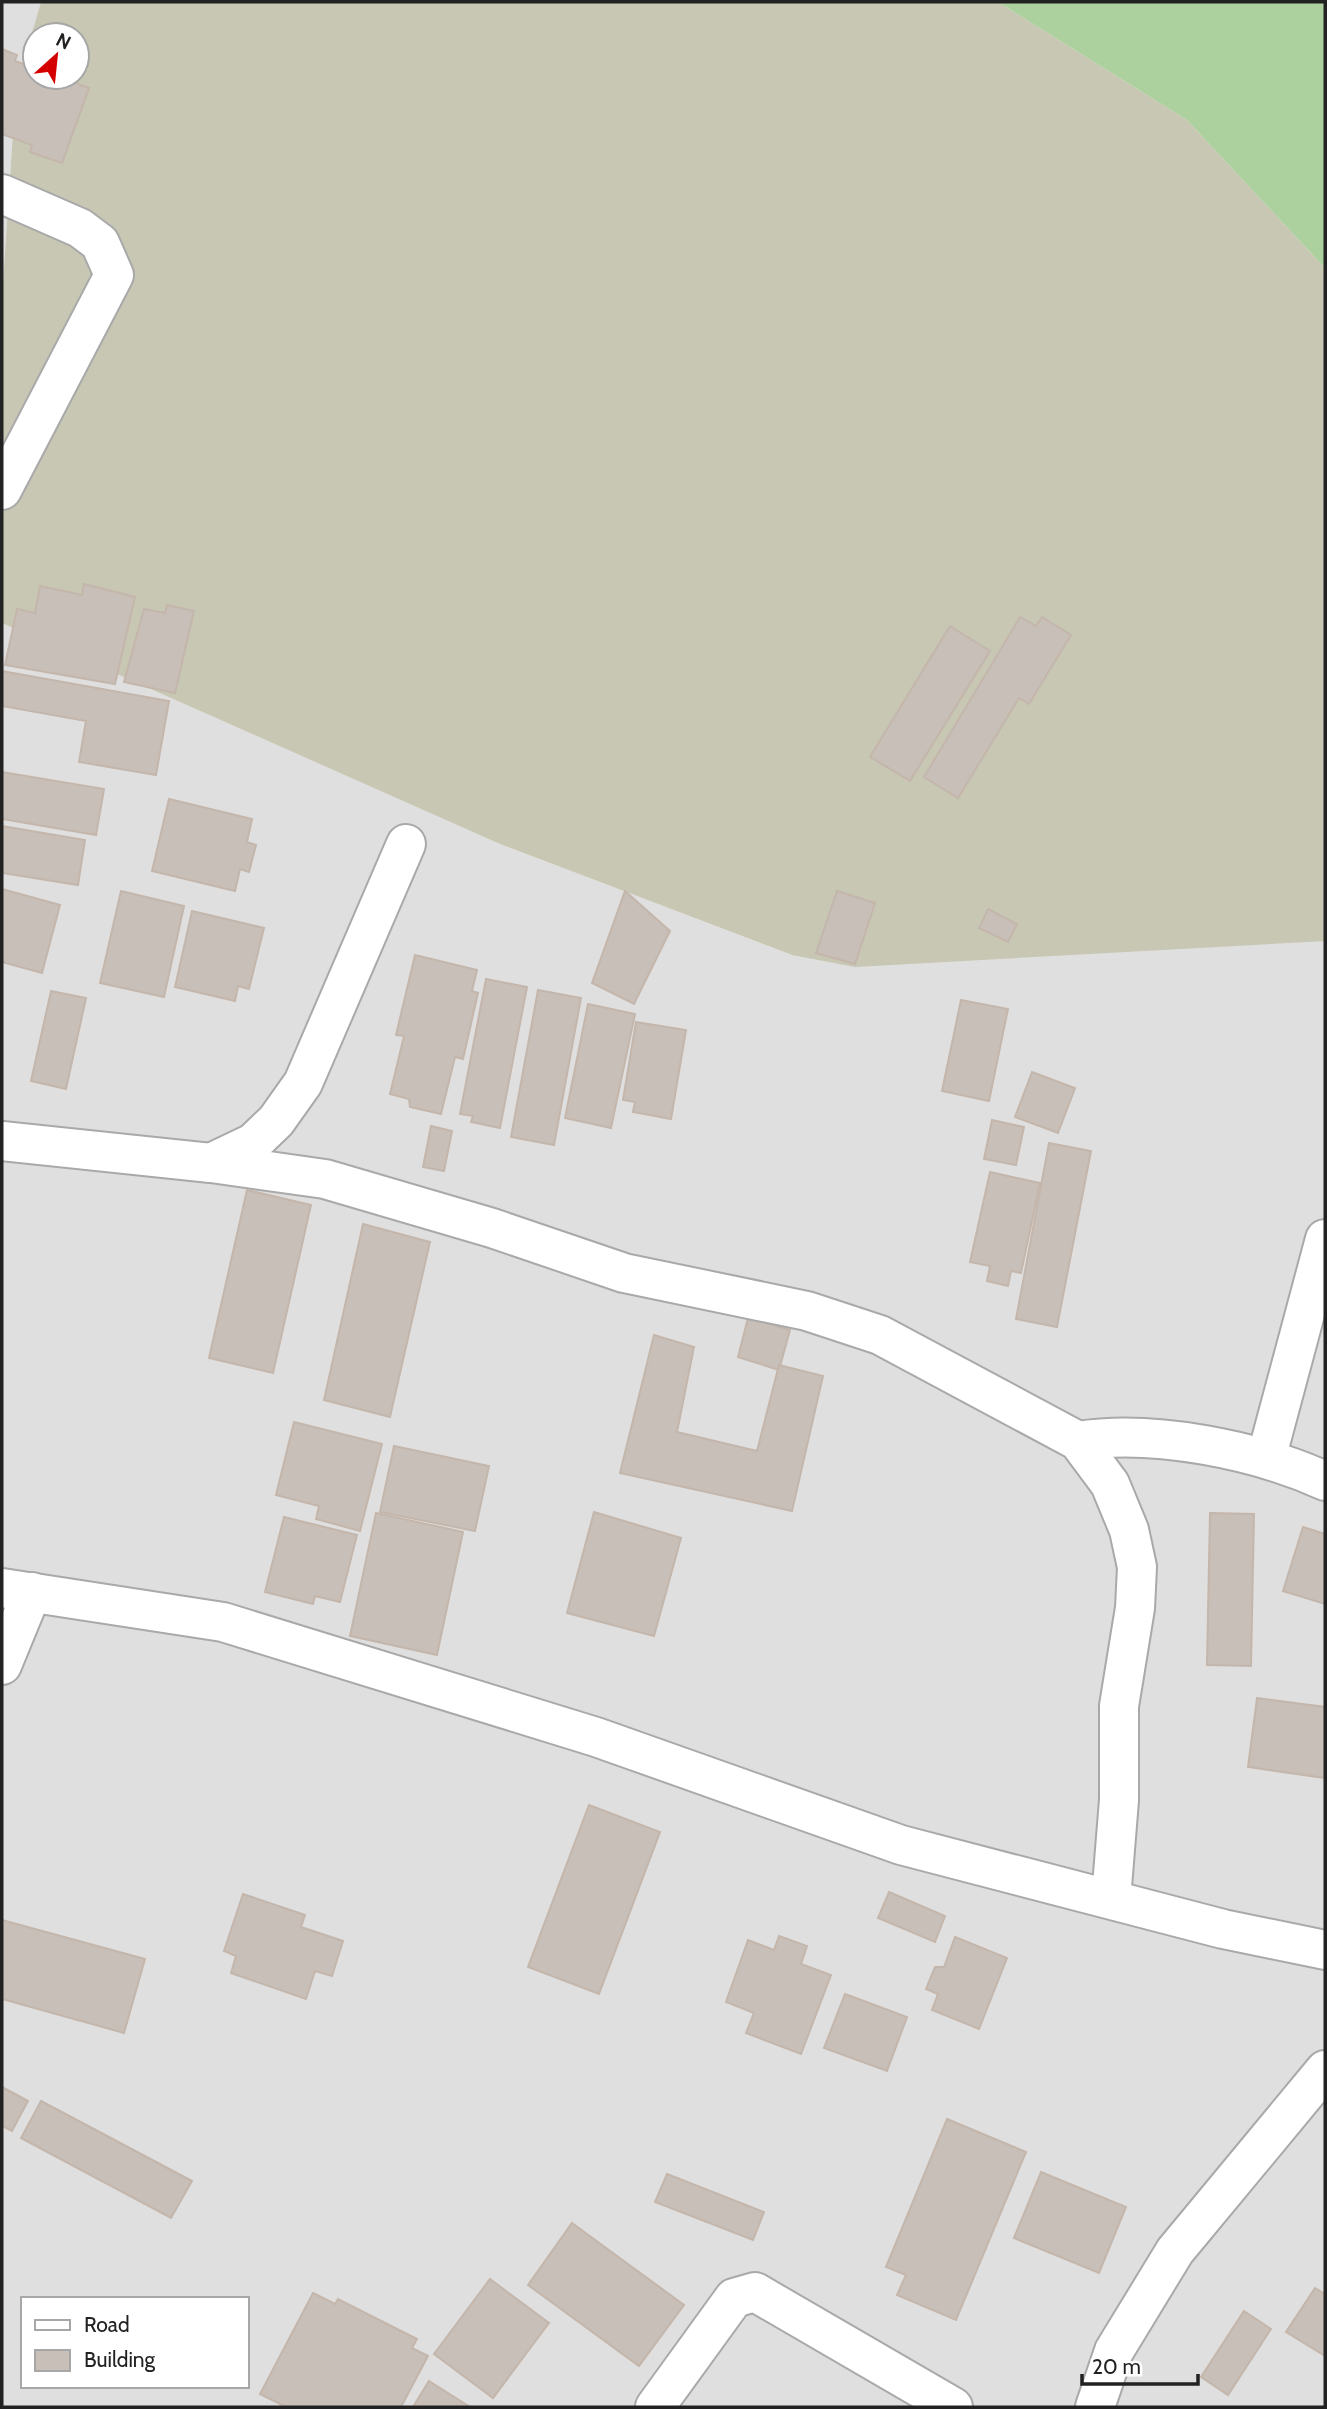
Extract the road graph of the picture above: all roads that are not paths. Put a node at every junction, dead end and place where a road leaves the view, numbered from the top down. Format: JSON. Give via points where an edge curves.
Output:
{"nodes":[{"id":1,"x":2,"y":194,"type":"edge"},
{"id":2,"x":2,"y":490,"type":"edge"},
{"id":3,"x":406,"y":844,"type":"dead end"},
{"id":4,"x":2,"y":1141,"type":"edge"},
{"id":5,"x":211,"y":1163,"type":"junction"},
{"id":6,"x":1325,"y":1239,"type":"edge"},
{"id":7,"x":1078,"y":1441,"type":"junction"},
{"id":8,"x":1266,"y":1459,"type":"junction"},
{"id":9,"x":1325,"y":1481,"type":"edge"},
{"id":10,"x":17,"y":1590,"type":"edge"},
{"id":11,"x":2,"y":1665,"type":"edge"},
{"id":12,"x":1111,"y":1899,"type":"junction"},
{"id":13,"x":1325,"y":1950,"type":"edge"},
{"id":14,"x":1322,"y":2081,"type":"edge"},
{"id":15,"x":655,"y":2407,"type":"edge"},
{"id":16,"x":953,"y":2407,"type":"edge"},
{"id":17,"x":1094,"y":2407,"type":"edge"}],
"edges":[{"from":1,"to":2,"type":"street","via":[[80,228],[100,243],[114,275]]},
{"from":3,"to":5,"type":"street","via":[[303,1083],[276,1121],[253,1143]]},
{"from":4,"to":5,"type":"street"},
{"from":5,"to":7,"type":"street","via":[[324,1179],[624,1273],[807,1311],[880,1335]]},
{"from":6,"to":8,"type":"street"},
{"from":7,"to":8,"type":"street","via":[[1140,1438]]},
{"from":7,"to":12,"type":"street","via":[[1110,1484],[1129,1530],[1137,1567],[1119,1706],[1119,1800]]},
{"from":8,"to":9,"type":"street"},
{"from":10,"to":11,"type":"street"},
{"from":10,"to":12,"type":"street","via":[[223,1622],[596,1737],[901,1844]]},
{"from":12,"to":13,"type":"street"},
{"from":14,"to":17,"type":"street","via":[[1175,2251],[1114,2351]]},
{"from":15,"to":16,"type":"street","via":[[734,2298],[755,2292]]}]}
